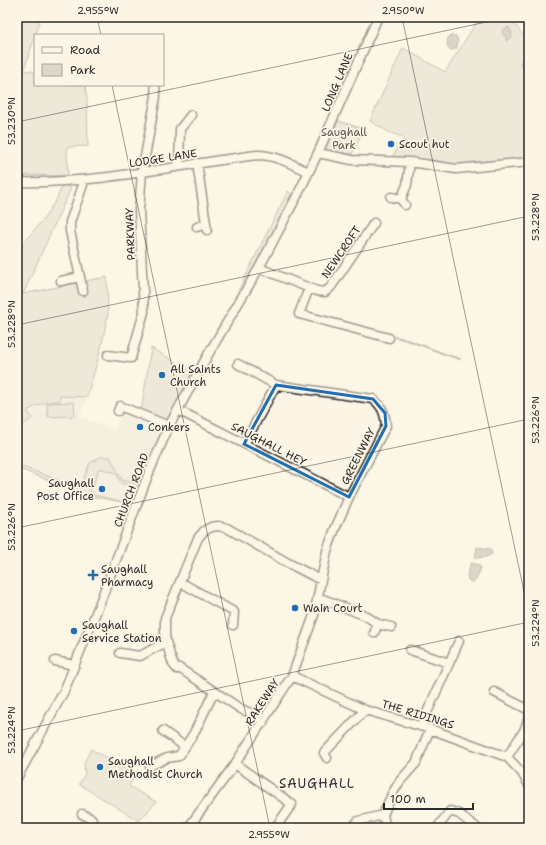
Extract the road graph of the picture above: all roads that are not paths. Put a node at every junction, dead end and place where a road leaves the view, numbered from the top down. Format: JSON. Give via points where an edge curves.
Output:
{"nodes":[{"id":1,"x":378,"y":17,"type":"edge"},
{"id":2,"x":155,"y":86,"type":"edge"},
{"id":3,"x":191,"y":115,"type":"dead end"},
{"id":4,"x":318,"y":153,"type":"junction"},
{"id":5,"x":410,"y":162,"type":"junction"},
{"id":6,"x":529,"y":162,"type":"edge"},
{"id":7,"x":197,"y":163,"type":"junction"},
{"id":8,"x":179,"y":166,"type":"junction"},
{"id":9,"x":308,"y":172,"type":"junction"},
{"id":10,"x":142,"y":173,"type":"junction"},
{"id":11,"x":83,"y":180,"type":"junction"},
{"id":12,"x":17,"y":182,"type":"edge"},
{"id":13,"x":391,"y":197,"type":"dead end"},
{"id":14,"x":285,"y":220,"type":"joint"},
{"id":15,"x":374,"y":223,"type":"dead end"},
{"id":16,"x":197,"y":227,"type":"dead end"},
{"id":17,"x":259,"y":268,"type":"junction"},
{"id":18,"x":80,"y":277,"type":"junction"},
{"id":19,"x":61,"y":281,"type":"dead end"},
{"id":20,"x":309,"y":288,"type":"junction"},
{"id":21,"x":83,"y":291,"type":"dead end"},
{"id":22,"x":389,"y":338,"type":"dead end"},
{"id":23,"x":108,"y":355,"type":"dead end"},
{"id":24,"x":238,"y":364,"type":"dead end"},
{"id":25,"x":276,"y":385,"type":"junction"},
{"id":26,"x":120,"y":406,"type":"dead end"},
{"id":27,"x":178,"y":410,"type":"junction"},
{"id":28,"x":169,"y":426,"type":"junction"},
{"id":29,"x":244,"y":444,"type":"junction"},
{"id":30,"x":349,"y":497,"type":"junction"},
{"id":31,"x":322,"y":576,"type":"junction"},
{"id":32,"x":180,"y":582,"type":"junction"},
{"id":33,"x":318,"y":597,"type":"junction"},
{"id":34,"x":378,"y":624,"type":"junction"},
{"id":35,"x":232,"y":625,"type":"dead end"},
{"id":36,"x":390,"y":627,"type":"dead end"},
{"id":37,"x":374,"y":633,"type":"dead end"},
{"id":38,"x":459,"y":641,"type":"dead end"},
{"id":39,"x":166,"y":642,"type":"junction"},
{"id":40,"x":410,"y":650,"type":"dead end"},
{"id":41,"x":120,"y":653,"type":"dead end"},
{"id":42,"x":55,"y":661,"type":"dead end"},
{"id":43,"x":449,"y":663,"type":"junction"},
{"id":44,"x":74,"y":665,"type":"junction"},
{"id":45,"x":292,"y":676,"type":"junction"},
{"id":46,"x":498,"y":691,"type":"dead end"},
{"id":47,"x":214,"y":692,"type":"junction"},
{"id":48,"x":365,"y":710,"type":"junction"},
{"id":49,"x":529,"y":710,"type":"edge"},
{"id":50,"x":529,"y":718,"type":"edge"},
{"id":51,"x":263,"y":722,"type":"junction"},
{"id":52,"x":421,"y":726,"type":"junction"},
{"id":53,"x":430,"y":729,"type":"junction"},
{"id":54,"x":163,"y":730,"type":"dead end"},
{"id":55,"x":183,"y":748,"type":"junction"},
{"id":56,"x":323,"y":753,"type":"dead end"},
{"id":57,"x":507,"y":757,"type":"junction"},
{"id":58,"x":235,"y":764,"type":"junction"},
{"id":59,"x":150,"y":766,"type":"dead end"},
{"id":60,"x":17,"y":778,"type":"edge"},
{"id":61,"x":529,"y":785,"type":"edge"},
{"id":62,"x":443,"y":804,"type":"dead end"},
{"id":63,"x":450,"y":810,"type":"junction"},
{"id":64,"x":82,"y":814,"type":"dead end"},
{"id":65,"x":384,"y":815,"type":"junction"},
{"id":66,"x":88,"y":828,"type":"edge"},
{"id":67,"x":188,"y":828,"type":"edge"},
{"id":68,"x":275,"y":828,"type":"edge"},
{"id":69,"x":352,"y":828,"type":"edge"},
{"id":70,"x":386,"y":828,"type":"edge"},
{"id":71,"x":437,"y":828,"type":"edge"},
{"id":72,"x":477,"y":828,"type":"edge"}],
"edges":[{"from":1,"to":4,"type":"street","name":"LONG LANE"},
{"from":2,"to":10,"type":"street","name":"PARKWAY","via":[[156,96]]},
{"from":3,"to":8,"type":"street","via":[[180,129]]},
{"from":4,"to":5,"type":"street","via":[[352,160]]},
{"from":4,"to":9,"type":"street","name":"LONG LANE"},
{"from":5,"to":6,"type":"street","via":[[456,169]]},
{"from":5,"to":13,"type":"street","via":[[403,202]]},
{"from":7,"to":8,"type":"street","name":"LODGE LANE"},
{"from":7,"to":9,"type":"street","name":"LODGE LANE","via":[[263,155],[279,158]]},
{"from":7,"to":16,"type":"street","via":[[206,227]]},
{"from":8,"to":10,"type":"street","name":"LODGE LANE"},
{"from":9,"to":14,"type":"street","name":"LONG LANE"},
{"from":10,"to":11,"type":"street","name":"LODGE LANE"},
{"from":10,"to":23,"type":"street","name":"PARKWAY","via":[[139,210],[144,312],[131,358]]},
{"from":11,"to":12,"type":"street","name":"LODGE LANE"},
{"from":11,"to":18,"type":"street","via":[[70,222]]},
{"from":14,"to":17,"type":"street","name":"CHURCH ROAD"},
{"from":15,"to":20,"type":"street","name":"NEWCROFT","via":[[329,289],[325,292]]},
{"from":17,"to":20,"type":"street","name":"NEWCROFT"},
{"from":17,"to":27,"type":"street","name":"CHURCH ROAD"},
{"from":18,"to":19,"type":"street"},
{"from":18,"to":21,"type":"street"},
{"from":20,"to":22,"type":"street","via":[[296,314]]},
{"from":24,"to":25,"type":"street","name":"GREENWAY"},
{"from":25,"to":29,"type":"street"},
{"from":25,"to":30,"type":"street","name":"GREENWAY","via":[[373,399],[380,405],[385,413],[386,426]]},
{"from":26,"to":28,"type":"street"},
{"from":27,"to":28,"type":"street","name":"CHURCH ROAD"},
{"from":27,"to":29,"type":"street","name":"SAUGHALL HEY"},
{"from":28,"to":44,"type":"street","name":"CHURCH ROAD"},
{"from":29,"to":30,"type":"street","name":"SAUGHALL HEY"},
{"from":30,"to":31,"type":"street","name":"GREENWAY","via":[[327,551]]},
{"from":31,"to":32,"type":"street","via":[[227,528],[218,526],[204,531],[198,538]]},
{"from":31,"to":33,"type":"street","name":"RAKEWAY"},
{"from":32,"to":35,"type":"street","via":[[236,609]]},
{"from":32,"to":39,"type":"street","via":[[165,618]]},
{"from":33,"to":34,"type":"street","via":[[361,613]]},
{"from":33,"to":45,"type":"street","name":"RAKEWAY"},
{"from":34,"to":36,"type":"street"},
{"from":34,"to":37,"type":"street"},
{"from":38,"to":43,"type":"street"},
{"from":39,"to":41,"type":"street","via":[[140,656]]},
{"from":39,"to":47,"type":"street","via":[[177,669]]},
{"from":40,"to":43,"type":"street","via":[[420,650]]},
{"from":42,"to":44,"type":"street"},
{"from":43,"to":52,"type":"street"},
{"from":44,"to":60,"type":"street","name":"CHURCH ROAD","via":[[64,691]]},
{"from":45,"to":48,"type":"street","name":"THE RIDINGS"},
{"from":45,"to":51,"type":"street","name":"RAKEWAY"},
{"from":46,"to":49,"type":"street"},
{"from":47,"to":51,"type":"street","via":[[259,717]]},
{"from":47,"to":55,"type":"street","via":[[194,733]]},
{"from":48,"to":52,"type":"street","name":"THE RIDINGS"},
{"from":48,"to":56,"type":"street"},
{"from":50,"to":57,"type":"street","via":[[524,732]]},
{"from":51,"to":58,"type":"street","name":"RAKEWAY"},
{"from":52,"to":53,"type":"street","name":"THE RIDINGS"},
{"from":53,"to":57,"type":"street","name":"THE RIDINGS"},
{"from":53,"to":65,"type":"street","via":[[416,763],[400,781]]},
{"from":54,"to":55,"type":"street"},
{"from":55,"to":59,"type":"street","via":[[179,756],[167,758]]},
{"from":57,"to":61,"type":"street","name":"THE RIDINGS"},
{"from":58,"to":67,"type":"street","name":"RAKEWAY"},
{"from":58,"to":68,"type":"street","via":[[292,804]]},
{"from":62,"to":63,"type":"street"},
{"from":63,"to":71,"type":"street"},
{"from":63,"to":72,"type":"street"},
{"from":64,"to":66,"type":"street","via":[[95,821]]},
{"from":65,"to":69,"type":"street","via":[[358,821]]},
{"from":65,"to":70,"type":"street"}]}
